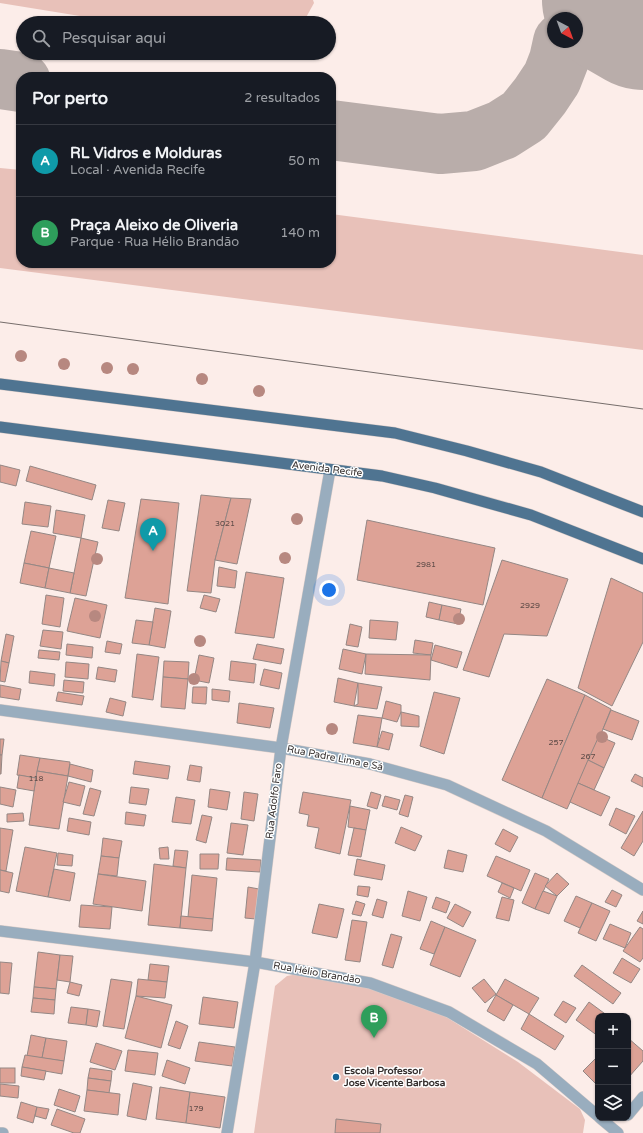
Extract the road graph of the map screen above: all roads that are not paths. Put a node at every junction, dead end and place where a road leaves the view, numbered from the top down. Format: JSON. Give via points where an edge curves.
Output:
{"nodes":[{"id":1,"x":0,"y":384,"type":"edge"},
{"id":2,"x":0,"y":427,"type":"edge"},
{"id":3,"x":330,"y":470,"type":"junction"},
{"id":4,"x":643,"y":512,"type":"edge"},
{"id":5,"x":643,"y":559,"type":"edge"},
{"id":6,"x":0,"y":710,"type":"edge"},
{"id":7,"x":281,"y":748,"type":"junction"},
{"id":8,"x":643,"y":890,"type":"edge"},
{"id":9,"x":0,"y":931,"type":"edge"},
{"id":10,"x":255,"y":962,"type":"junction"},
{"id":11,"x":643,"y":1097,"type":"edge"},
{"id":12,"x":631,"y":1111,"type":"edge"},
{"id":13,"x":595,"y":1113,"type":"edge"},
{"id":14,"x":603,"y":1121,"type":"edge"},
{"id":15,"x":624,"y":1121,"type":"edge"},
{"id":16,"x":0,"y":1132,"type":"edge"},
{"id":17,"x":616,"y":1132,"type":"edge"},
{"id":18,"x":3,"y":1133,"type":"edge"},
{"id":19,"x":227,"y":1133,"type":"edge"}],
"edges":[{"from":1,"to":4,"type":"main road","via":[[395,433],[541,472]]},
{"from":2,"to":3,"type":"main road","name":"Avenida Recife"},
{"from":3,"to":5,"type":"main road","name":"Avenida Recife","via":[[382,476],[531,515]]},
{"from":3,"to":7,"type":"street","name":"Rua Adolfo Faro"},
{"from":6,"to":7,"type":"street","name":"Rua Padre Lima e Sá"},
{"from":7,"to":8,"type":"street","name":"Rua Padre Lima e Sá","via":[[370,764],[447,785],[546,831]]},
{"from":7,"to":10,"type":"street","name":"Rua Adolfo Faro"},
{"from":9,"to":10,"type":"street","name":"Rua Hélio Brandão"},
{"from":10,"to":13,"type":"street","name":"Rua Hélio Brandão","via":[[370,983],[449,1012],[537,1064]]},
{"from":10,"to":19,"type":"street","name":"Rua Adolfo Faro"},
{"from":11,"to":12,"type":"street"},
{"from":14,"to":17,"type":"street"},
{"from":15,"to":17,"type":"street"},
{"from":16,"to":18,"type":"street"}]}
